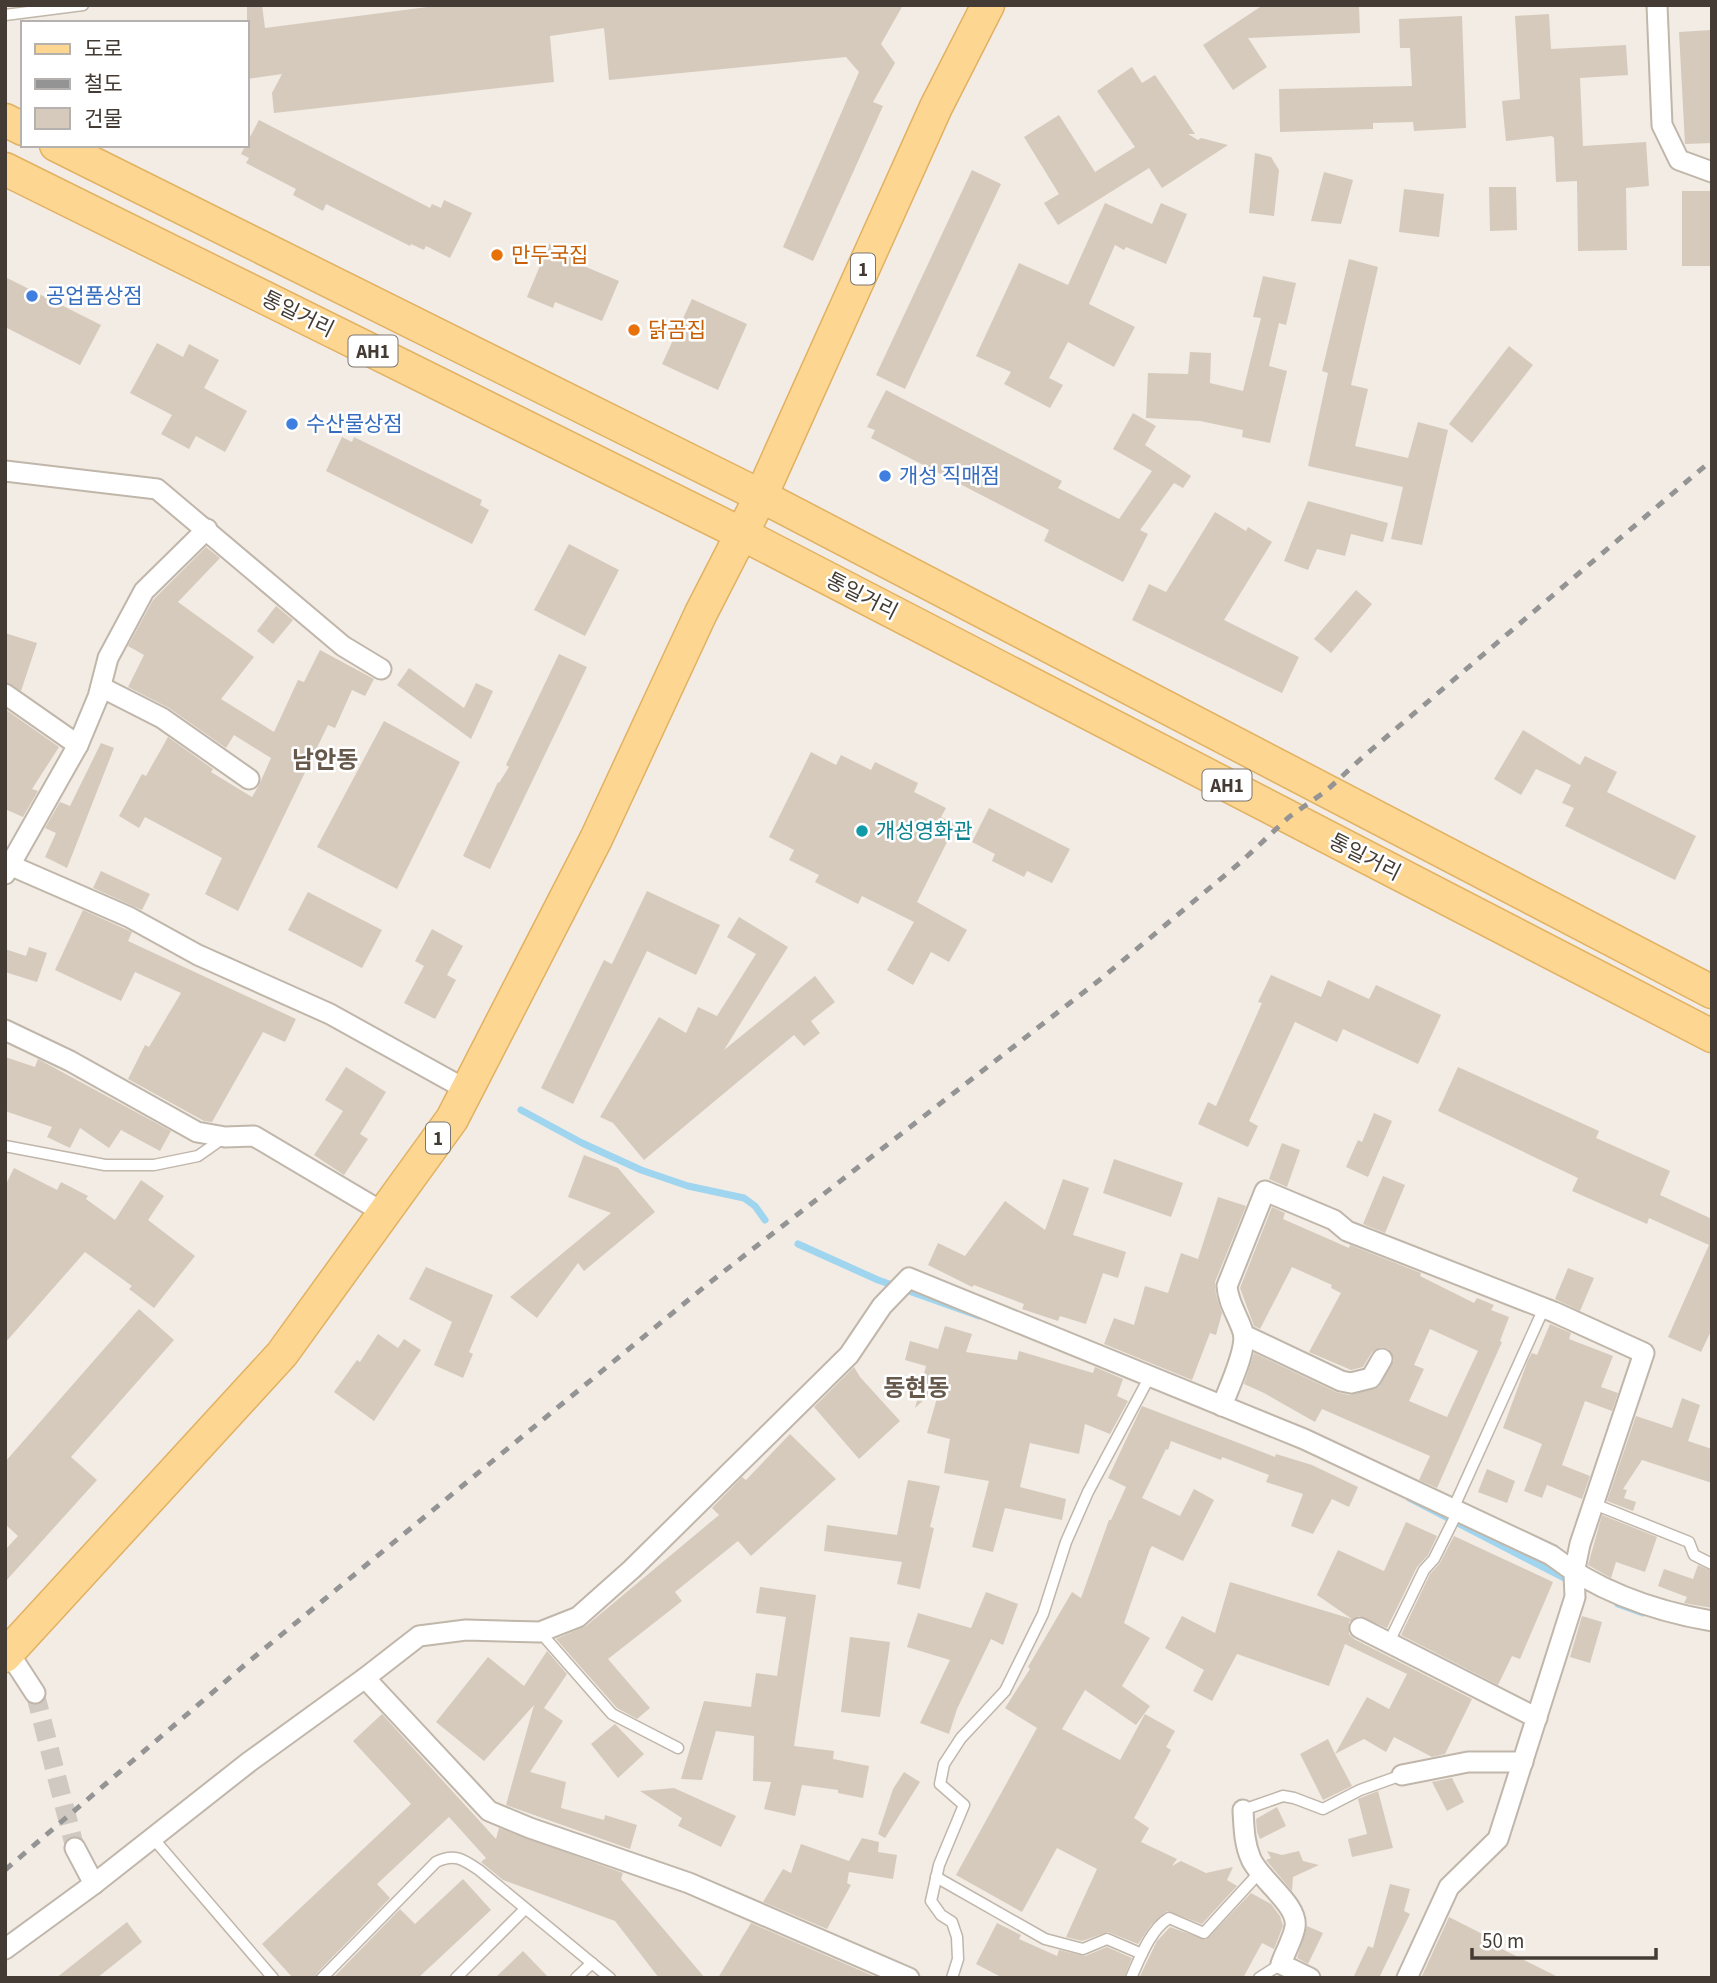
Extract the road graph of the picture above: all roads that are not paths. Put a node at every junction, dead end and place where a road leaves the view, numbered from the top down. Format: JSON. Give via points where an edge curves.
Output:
{"nodes":[{"id":1,"x":83,"y":5,"type":"edge"},
{"id":2,"x":988,"y":5,"type":"edge"},
{"id":3,"x":1657,"y":5,"type":"edge"},
{"id":4,"x":5,"y":15,"type":"edge"},
{"id":5,"x":5,"y":120,"type":"edge"},
{"id":6,"x":21,"y":128,"type":"edge"},
{"id":7,"x":60,"y":147,"type":"edge"},
{"id":8,"x":5,"y":169,"type":"edge"},
{"id":9,"x":1712,"y":172,"type":"edge"},
{"id":10,"x":5,"y":471,"type":"edge"},
{"id":11,"x":761,"y":496,"type":"junction"},
{"id":12,"x":207,"y":529,"type":"junction"},
{"id":13,"x":741,"y":534,"type":"junction"},
{"id":14,"x":381,"y":669,"type":"dead end"},
{"id":15,"x":101,"y":687,"type":"junction"},
{"id":16,"x":5,"y":694,"type":"edge"},
{"id":17,"x":78,"y":744,"type":"junction"},
{"id":18,"x":249,"y":779,"type":"dead end"},
{"id":19,"x":7,"y":867,"type":"edge"},
{"id":20,"x":1712,"y":992,"type":"edge"},
{"id":21,"x":5,"y":1030,"type":"edge"},
{"id":22,"x":1712,"y":1036,"type":"edge"},
{"id":23,"x":467,"y":1090,"type":"junction"},
{"id":24,"x":225,"y":1137,"type":"junction"},
{"id":25,"x":5,"y":1146,"type":"edge"},
{"id":26,"x":384,"y":1213,"type":"junction"},
{"id":27,"x":1544,"y":1308,"type":"junction"},
{"id":28,"x":1244,"y":1335,"type":"junction"},
{"id":29,"x":1382,"y":1359,"type":"dead end"},
{"id":30,"x":1147,"y":1381,"type":"junction"},
{"id":31,"x":1222,"y":1406,"type":"junction"},
{"id":32,"x":1594,"y":1504,"type":"junction"},
{"id":33,"x":1456,"y":1511,"type":"junction"},
{"id":34,"x":1712,"y":1564,"type":"edge"},
{"id":35,"x":1574,"y":1574,"type":"junction"},
{"id":36,"x":1712,"y":1621,"type":"edge"},
{"id":37,"x":1360,"y":1628,"type":"dead end"},
{"id":38,"x":540,"y":1632,"type":"junction"},
{"id":39,"x":1389,"y":1642,"type":"junction"},
{"id":40,"x":7,"y":1655,"type":"edge"},
{"id":41,"x":365,"y":1678,"type":"junction"},
{"id":42,"x":35,"y":1693,"type":"tunnel mouth"},
{"id":43,"x":1537,"y":1717,"type":"junction"},
{"id":44,"x":678,"y":1748,"type":"dead end"},
{"id":45,"x":1523,"y":1762,"type":"junction"},
{"id":46,"x":1402,"y":1774,"type":"joint"},
{"id":47,"x":1243,"y":1810,"type":"joint"},
{"id":48,"x":152,"y":1837,"type":"junction"},
{"id":49,"x":75,"y":1848,"type":"tunnel mouth"},
{"id":50,"x":1259,"y":1873,"type":"junction"},
{"id":51,"x":936,"y":1877,"type":"junction"},
{"id":52,"x":94,"y":1884,"type":"junction"},
{"id":53,"x":525,"y":1909,"type":"junction"},
{"id":54,"x":5,"y":1949,"type":"edge"},
{"id":55,"x":1142,"y":1954,"type":"junction"},
{"id":56,"x":592,"y":1963,"type":"junction"},
{"id":57,"x":1281,"y":1964,"type":"junction"},
{"id":58,"x":273,"y":1978,"type":"edge"},
{"id":59,"x":322,"y":1978,"type":"edge"},
{"id":60,"x":456,"y":1978,"type":"edge"},
{"id":61,"x":576,"y":1978,"type":"edge"},
{"id":62,"x":610,"y":1978,"type":"edge"},
{"id":63,"x":909,"y":1978,"type":"edge"},
{"id":64,"x":952,"y":1978,"type":"edge"},
{"id":65,"x":1131,"y":1978,"type":"edge"},
{"id":66,"x":1259,"y":1978,"type":"edge"},
{"id":67,"x":1310,"y":1978,"type":"edge"},
{"id":68,"x":1407,"y":1978,"type":"edge"}],
"edges":[{"from":1,"to":4,"type":"lane"},
{"from":2,"to":11,"type":"main road","number":"1","via":[[936,107]]},
{"from":3,"to":9,"type":"street","via":[[1662,125],[1679,160]]},
{"from":5,"to":6,"type":"main road"},
{"from":7,"to":11,"type":"main road","name":"통일거리","number":"AH1"},
{"from":8,"to":13,"type":"main road","name":"통일거리","number":"AH1"},
{"from":10,"to":12,"type":"street","via":[[157,489]]},
{"from":11,"to":13,"type":"main road","number":"1"},
{"from":11,"to":20,"type":"main road","name":"통일거리","number":"AH1"},
{"from":12,"to":14,"type":"street","via":[[342,646]]},
{"from":12,"to":15,"type":"street","via":[[144,591],[108,658]]},
{"from":13,"to":22,"type":"main road","name":"통일거리","number":"AH1"},
{"from":13,"to":23,"type":"main road","number":"1","via":[[596,839]]},
{"from":15,"to":17,"type":"street"},
{"from":15,"to":18,"type":"street","via":[[162,718]]},
{"from":16,"to":17,"type":"street"},
{"from":17,"to":19,"type":"street"},
{"from":19,"to":23,"type":"street","via":[[129,917],[198,955],[330,1014]]},
{"from":21,"to":24,"type":"street","via":[[197,1132]]},
{"from":23,"to":26,"type":"main road","number":"1","via":[[452,1119]]},
{"from":24,"to":25,"type":"lane","via":[[198,1156],[154,1166],[104,1165]]},
{"from":24,"to":26,"type":"street","via":[[254,1136]]},
{"from":26,"to":40,"type":"main road","number":"1","via":[[282,1354]]},
{"from":27,"to":28,"type":"street","via":[[1347,1231],[1334,1220],[1265,1191],[1227,1286]]},
{"from":27,"to":32,"type":"street","via":[[1644,1353]]},
{"from":27,"to":33,"type":"lane"},
{"from":28,"to":29,"type":"street","via":[[1351,1383],[1371,1378]]},
{"from":28,"to":31,"type":"street"},
{"from":30,"to":31,"type":"street"},
{"from":30,"to":38,"type":"street","via":[[909,1278],[881,1306],[849,1355],[632,1569],[578,1617]]},
{"from":30,"to":51,"type":"lane","via":[[1088,1492],[1043,1614],[1005,1691],[961,1738],[944,1764],[940,1784],[964,1805]]},
{"from":31,"to":33,"type":"street"},
{"from":32,"to":34,"type":"lane","via":[[1689,1542],[1694,1555]]},
{"from":32,"to":35,"type":"street"},
{"from":33,"to":35,"type":"street","via":[[1551,1555]]},
{"from":33,"to":39,"type":"lane"},
{"from":35,"to":36,"type":"street","via":[[1642,1604]]},
{"from":35,"to":43,"type":"street","via":[[1575,1597]]},
{"from":37,"to":39,"type":"street"},
{"from":38,"to":41,"type":"street","via":[[466,1630],[419,1636]]},
{"from":38,"to":44,"type":"lane","via":[[612,1714]]},
{"from":39,"to":43,"type":"street"},
{"from":40,"to":42,"type":"street"},
{"from":41,"to":48,"type":"street"},
{"from":41,"to":63,"type":"street","via":[[489,1811],[690,1883]]},
{"from":43,"to":45,"type":"street"},
{"from":45,"to":46,"type":"street","via":[[1468,1762]]},
{"from":45,"to":68,"type":"street","via":[[1498,1839],[1449,1887]]},
{"from":46,"to":47,"type":"lane","via":[[1324,1809],[1283,1796]]},
{"from":47,"to":50,"type":"street","via":[[1244,1835]]},
{"from":48,"to":52,"type":"street"},
{"from":48,"to":58,"type":"lane"},
{"from":49,"to":52,"type":"street"},
{"from":50,"to":55,"type":"lane","via":[[1204,1933],[1169,1918]]},
{"from":50,"to":57,"type":"street","via":[[1294,1917],[1295,1927]]},
{"from":51,"to":55,"type":"lane","via":[[1045,1939],[1083,1949],[1107,1939]]},
{"from":51,"to":64,"type":"lane","via":[[931,1902],[952,1922],[957,1937],[958,1959]]},
{"from":52,"to":54,"type":"street"},
{"from":53,"to":56,"type":"lane"},
{"from":53,"to":59,"type":"lane","via":[[479,1870],[450,1856],[436,1862]]},
{"from":53,"to":60,"type":"lane"},
{"from":55,"to":65,"type":"lane"},
{"from":56,"to":61,"type":"lane"},
{"from":56,"to":62,"type":"lane"},
{"from":57,"to":66,"type":"lane"},
{"from":57,"to":67,"type":"street"}]}
